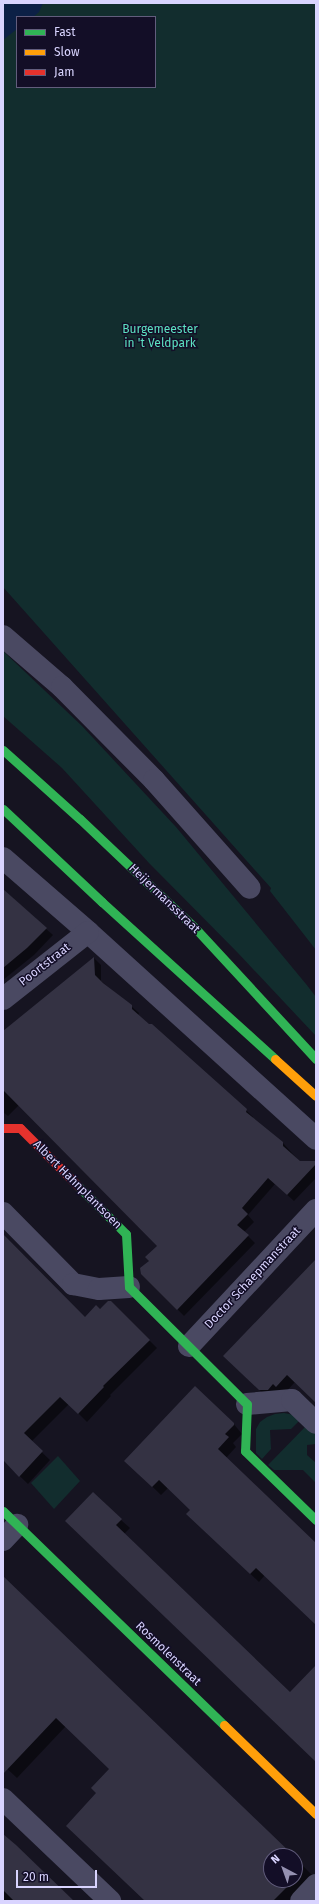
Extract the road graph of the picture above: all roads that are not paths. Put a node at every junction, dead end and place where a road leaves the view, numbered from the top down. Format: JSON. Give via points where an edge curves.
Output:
{"nodes":[{"id":1,"x":3,"y":636,"type":"edge"},
{"id":2,"x":3,"y":750,"type":"edge"},
{"id":3,"x":3,"y":809,"type":"edge"},
{"id":4,"x":3,"y":858,"type":"edge"},
{"id":5,"x":250,"y":888,"type":"dead end"},
{"id":6,"x":88,"y":932,"type":"junction"},
{"id":7,"x":3,"y":999,"type":"edge"},
{"id":8,"x":316,"y":1059,"type":"edge"},
{"id":9,"x":316,"y":1096,"type":"edge"},
{"id":10,"x":3,"y":1128,"type":"edge"},
{"id":11,"x":316,"y":1139,"type":"edge"},
{"id":12,"x":316,"y":1210,"type":"edge"},
{"id":13,"x":3,"y":1213,"type":"edge"},
{"id":14,"x":129,"y":1287,"type":"junction"},
{"id":15,"x":189,"y":1346,"type":"junction"},
{"id":16,"x":247,"y":1404,"type":"junction"},
{"id":17,"x":316,"y":1423,"type":"edge"},
{"id":18,"x":316,"y":1520,"type":"edge"},
{"id":19,"x":8,"y":1525,"type":"edge"},
{"id":20,"x":3,"y":1799,"type":"edge"},
{"id":21,"x":316,"y":1814,"type":"edge"},
{"id":22,"x":316,"y":1885,"type":"edge"},
{"id":23,"x":110,"y":1901,"type":"edge"},
{"id":24,"x":300,"y":1901,"type":"edge"}],
"edges":[{"from":1,"to":5,"type":"street","via":[[62,687],[154,780]]},
{"from":2,"to":8,"type":"street","name":"Heijermansstraat","via":[[80,818],[196,929]]},
{"from":3,"to":9,"type":"street"},
{"from":4,"to":6,"type":"street"},
{"from":6,"to":7,"type":"street","name":"Poortstraat"},
{"from":6,"to":11,"type":"street"},
{"from":10,"to":14,"type":"street","name":"Albert Hahnplantsoen","via":[[20,1128],[126,1234]]},
{"from":12,"to":15,"type":"street","name":"Doctor Schaepmanstraat"},
{"from":13,"to":14,"type":"street","via":[[73,1284],[99,1289]]},
{"from":14,"to":15,"type":"street"},
{"from":15,"to":16,"type":"street"},
{"from":16,"to":17,"type":"street","via":[[292,1400]]},
{"from":16,"to":18,"type":"street","via":[[245,1451]]},
{"from":19,"to":21,"type":"street","name":"Rosmolenstraat"},
{"from":20,"to":23,"type":"street"},
{"from":22,"to":24,"type":"street"}]}
